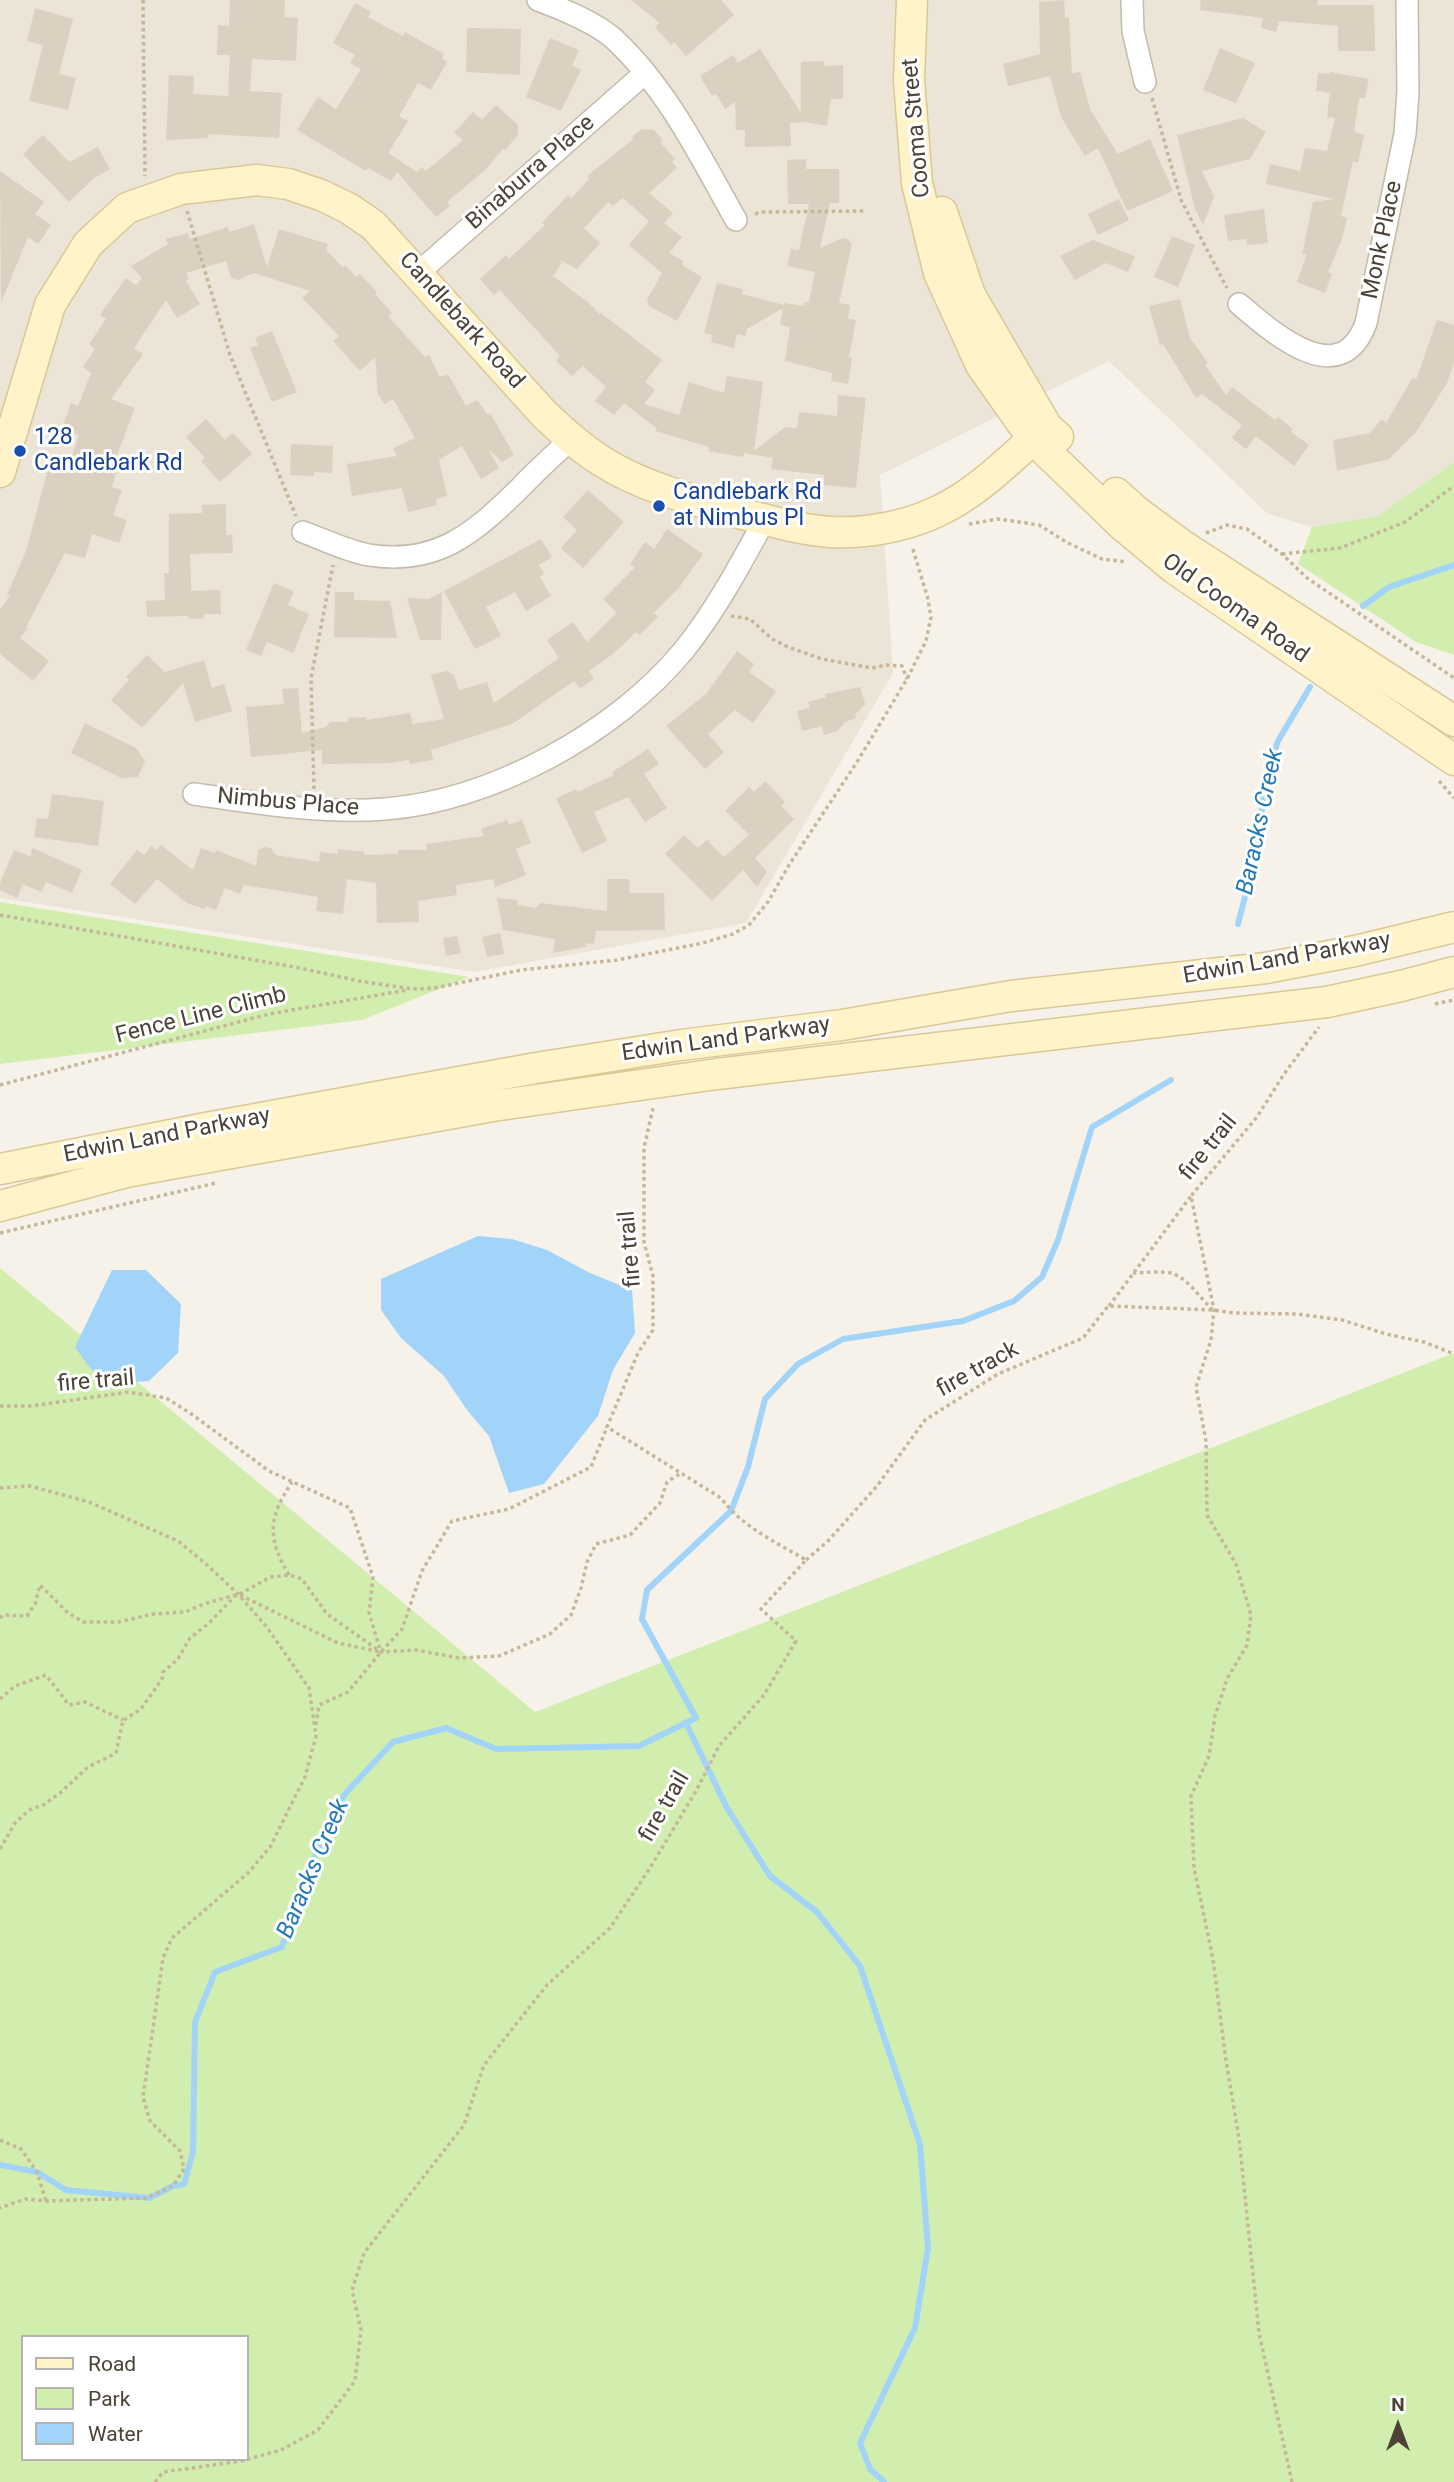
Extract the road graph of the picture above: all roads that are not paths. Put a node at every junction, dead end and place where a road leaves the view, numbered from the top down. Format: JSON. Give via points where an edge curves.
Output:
{"nodes":[{"id":1,"x":538,"y":0,"type":"edge"},
{"id":2,"x":913,"y":0,"type":"edge"},
{"id":3,"x":1132,"y":0,"type":"edge"},
{"id":4,"x":1407,"y":0,"type":"edge"},
{"id":5,"x":645,"y":73,"type":"junction"},
{"id":6,"x":1145,"y":82,"type":"road end"},
{"id":7,"x":736,"y":220,"type":"road end"},
{"id":8,"x":418,"y":273,"type":"junction"},
{"id":9,"x":1239,"y":304,"type":"road end"},
{"id":10,"x":1040,"y":433,"type":"junction"},
{"id":11,"x":570,"y":439,"type":"junction"},
{"id":12,"x":0,"y":472,"type":"edge"},
{"id":13,"x":765,"y":519,"type":"junction"},
{"id":14,"x":303,"y":532,"type":"road end"},
{"id":15,"x":1317,"y":649,"type":"junction"},
{"id":16,"x":1343,"y":666,"type":"junction"},
{"id":17,"x":1454,"y":721,"type":"edge"},
{"id":18,"x":1454,"y":760,"type":"edge"},
{"id":19,"x":194,"y":794,"type":"dead end"},
{"id":20,"x":1454,"y":927,"type":"edge"},
{"id":21,"x":1454,"y":972,"type":"edge"},
{"id":22,"x":0,"y":1169,"type":"edge"},
{"id":23,"x":0,"y":1206,"type":"edge"}],
"edges":[{"from":1,"to":5,"type":"street","via":[[612,37]]},
{"from":2,"to":10,"type":"main road","name":"Cooma Street","via":[[940,203],[970,295]]},
{"from":3,"to":6,"type":"street","via":[[1133,31]]},
{"from":4,"to":9,"type":"street","name":"Monk Place","via":[[1405,134],[1362,333],[1343,351],[1312,353],[1289,344]]},
{"from":5,"to":7,"type":"street","via":[[682,125]]},
{"from":5,"to":8,"type":"street","name":"Binaburra Place"},
{"from":8,"to":11,"type":"main road","name":"Candlebark Road"},
{"from":8,"to":12,"type":"main road","name":"Candlebark Road","via":[[373,225],[348,208],[288,184],[257,180],[181,189],[127,208],[88,244],[50,305]]},
{"from":10,"to":13,"type":"main road","name":"Candlebark Road","via":[[961,499],[906,523],[832,532]]},
{"from":10,"to":15,"type":"main road","name":"Old Cooma Road"},
{"from":10,"to":15,"type":"main road","name":"Old Cooma Road","via":[[1122,525],[1175,569]]},
{"from":11,"to":13,"type":"main road","name":"Candlebark Road","via":[[604,463],[652,485]]},
{"from":11,"to":14,"type":"street","via":[[490,518],[449,545],[392,557],[368,554]]},
{"from":13,"to":19,"type":"street","name":"Nimbus Place","via":[[708,618],[682,652],[621,711],[543,762],[435,802],[386,809],[314,809]]},
{"from":15,"to":16,"type":"main road","name":"Old Cooma Road"},
{"from":16,"to":17,"type":"main road","name":"Old Cooma Road"},
{"from":16,"to":18,"type":"main road","name":"Old Cooma Road"},
{"from":20,"to":22,"type":"main road","name":"Edwin Land Parkway","via":[[1266,968],[1011,996],[536,1068]]},
{"from":21,"to":23,"type":"main road","name":"Edwin Land Parkway","via":[[1327,1002],[843,1058],[494,1106],[126,1172]]}]}
